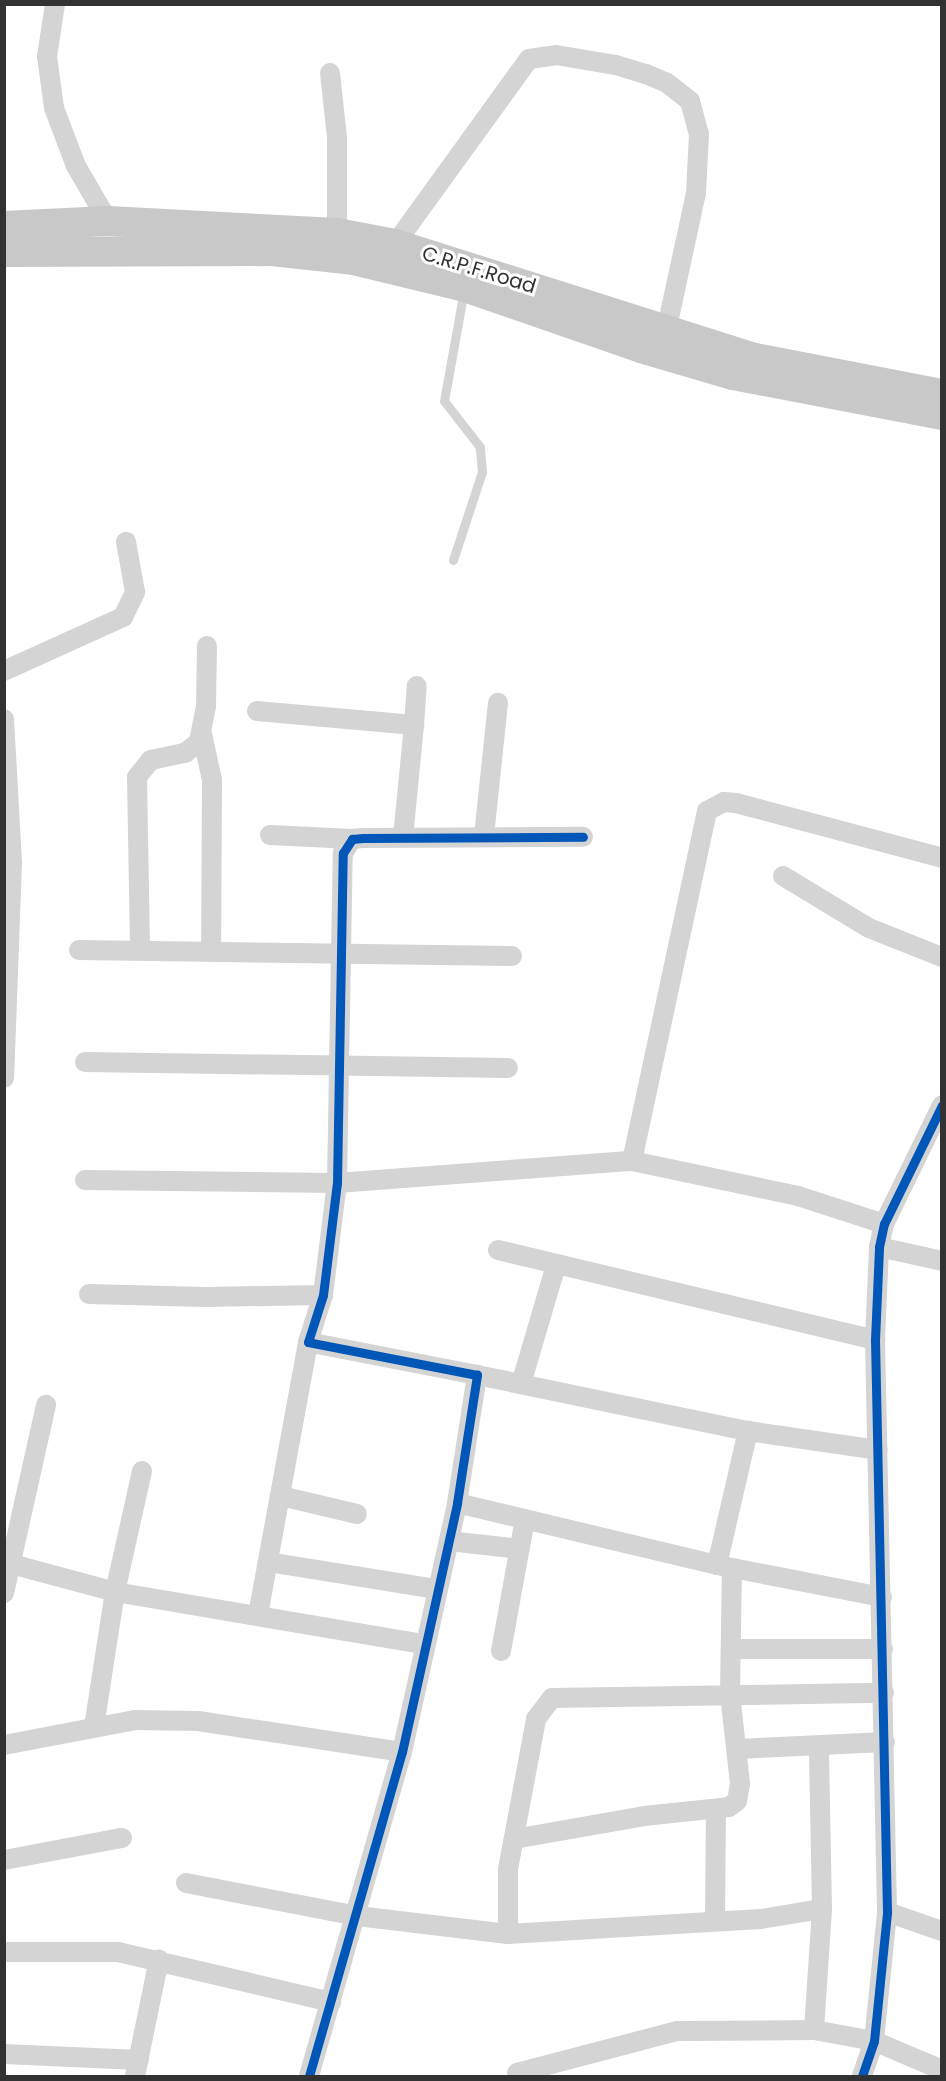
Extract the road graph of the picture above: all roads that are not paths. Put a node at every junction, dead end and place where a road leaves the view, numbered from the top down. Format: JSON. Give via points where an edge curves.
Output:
{"nodes":[{"id":1,"x":55,"y":4,"type":"edge"},
{"id":2,"x":330,"y":73,"type":"dead end"},
{"id":3,"x":108,"y":221,"type":"junction"},
{"id":4,"x":4,"y":226,"type":"edge"},
{"id":5,"x":337,"y":233,"type":"junction"},
{"id":6,"x":394,"y":244,"type":"junction"},
{"id":7,"x":4,"y":252,"type":"edge"},
{"id":8,"x":465,"y":287,"type":"junction"},
{"id":9,"x":666,"y":332,"type":"junction"},
{"id":10,"x":942,"y":394,"type":"edge"},
{"id":11,"x":942,"y":415,"type":"edge"},
{"id":12,"x":126,"y":543,"type":"dead end"},
{"id":13,"x":453,"y":560,"type":"dead end"},
{"id":14,"x":207,"y":646,"type":"dead end"},
{"id":15,"x":4,"y":671,"type":"edge"},
{"id":16,"x":417,"y":686,"type":"dead end"},
{"id":17,"x":498,"y":703,"type":"dead end"},
{"id":18,"x":257,"y":711,"type":"dead end"},
{"id":19,"x":4,"y":719,"type":"edge"},
{"id":20,"x":414,"y":724,"type":"junction"},
{"id":21,"x":202,"y":734,"type":"junction"},
{"id":22,"x":8,"y":795,"type":"edge"},
{"id":23,"x":270,"y":835,"type":"dead end"},
{"id":24,"x":484,"y":836,"type":"junction"},
{"id":25,"x":403,"y":837,"type":"junction"},
{"id":26,"x":583,"y":837,"type":"dead end"},
{"id":27,"x":352,"y":839,"type":"junction"},
{"id":28,"x":942,"y":858,"type":"edge"},
{"id":29,"x":8,"y":863,"type":"edge"},
{"id":30,"x":783,"y":876,"type":"dead end"},
{"id":31,"x":140,"y":948,"type":"junction"},
{"id":32,"x":79,"y":950,"type":"dead end"},
{"id":33,"x":211,"y":951,"type":"junction"},
{"id":34,"x":339,"y":952,"type":"junction"},
{"id":35,"x":512,"y":956,"type":"dead end"},
{"id":36,"x":942,"y":957,"type":"edge"},
{"id":37,"x":7,"y":982,"type":"edge"},
{"id":38,"x":85,"y":1062,"type":"dead end"},
{"id":39,"x":337,"y":1066,"type":"junction"},
{"id":40,"x":508,"y":1068,"type":"dead end"},
{"id":41,"x":4,"y":1078,"type":"edge"},
{"id":42,"x":942,"y":1105,"type":"edge"},
{"id":43,"x":632,"y":1161,"type":"junction"},
{"id":44,"x":85,"y":1180,"type":"dead end"},
{"id":45,"x":338,"y":1184,"type":"junction"},
{"id":46,"x":884,"y":1224,"type":"junction"},
{"id":47,"x":879,"y":1247,"type":"junction"},
{"id":48,"x":498,"y":1250,"type":"dead end"},
{"id":49,"x":942,"y":1261,"type":"edge"},
{"id":50,"x":556,"y":1264,"type":"junction"},
{"id":51,"x":89,"y":1294,"type":"dead end"},
{"id":52,"x":323,"y":1295,"type":"junction"},
{"id":53,"x":875,"y":1340,"type":"junction"},
{"id":54,"x":308,"y":1342,"type":"junction"},
{"id":55,"x":477,"y":1375,"type":"junction"},
{"id":56,"x":521,"y":1384,"type":"junction"},
{"id":57,"x":46,"y":1405,"type":"dead end"},
{"id":58,"x":748,"y":1431,"type":"junction"},
{"id":59,"x":878,"y":1450,"type":"junction"},
{"id":60,"x":142,"y":1471,"type":"dead end"},
{"id":61,"x":281,"y":1496,"type":"junction"},
{"id":62,"x":457,"y":1503,"type":"junction"},
{"id":63,"x":357,"y":1514,"type":"dead end"},
{"id":64,"x":525,"y":1519,"type":"junction"},
{"id":65,"x":448,"y":1541,"type":"junction"},
{"id":66,"x":520,"y":1550,"type":"junction"},
{"id":67,"x":7,"y":1562,"type":"edge"},
{"id":68,"x":268,"y":1562,"type":"junction"},
{"id":69,"x":724,"y":1566,"type":"junction"},
{"id":70,"x":437,"y":1589,"type":"junction"},
{"id":71,"x":115,"y":1592,"type":"junction"},
{"id":72,"x":4,"y":1593,"type":"edge"},
{"id":73,"x":882,"y":1598,"type":"junction"},
{"id":74,"x":258,"y":1614,"type":"junction"},
{"id":75,"x":424,"y":1644,"type":"junction"},
{"id":76,"x":731,"y":1649,"type":"junction"},
{"id":77,"x":883,"y":1649,"type":"junction"},
{"id":78,"x":501,"y":1652,"type":"dead end"},
{"id":79,"x":730,"y":1693,"type":"junction"},
{"id":80,"x":884,"y":1693,"type":"junction"},
{"id":81,"x":94,"y":1727,"type":"junction"},
{"id":82,"x":885,"y":1742,"type":"junction"},
{"id":83,"x":4,"y":1744,"type":"edge"},
{"id":84,"x":819,"y":1747,"type":"junction"},
{"id":85,"x":737,"y":1749,"type":"junction"},
{"id":86,"x":402,"y":1752,"type":"junction"},
{"id":87,"x":716,"y":1809,"type":"junction"},
{"id":88,"x":122,"y":1838,"type":"dead end"},
{"id":89,"x":514,"y":1839,"type":"junction"},
{"id":90,"x":4,"y":1860,"type":"edge"},
{"id":91,"x":186,"y":1882,"type":"dead end"},
{"id":92,"x":822,"y":1909,"type":"junction"},
{"id":93,"x":887,"y":1912,"type":"junction"},
{"id":94,"x":357,"y":1916,"type":"junction"},
{"id":95,"x":715,"y":1921,"type":"junction"},
{"id":96,"x":942,"y":1931,"type":"edge"},
{"id":97,"x":508,"y":1934,"type":"junction"},
{"id":98,"x":4,"y":1952,"type":"edge"},
{"id":99,"x":159,"y":1959,"type":"junction"},
{"id":100,"x":331,"y":2002,"type":"junction"},
{"id":101,"x":814,"y":2030,"type":"junction"},
{"id":102,"x":873,"y":2041,"type":"junction"},
{"id":103,"x":4,"y":2054,"type":"edge"},
{"id":104,"x":137,"y":2068,"type":"edge"},
{"id":105,"x":942,"y":2070,"type":"edge"},
{"id":106,"x":517,"y":2073,"type":"dead end"},
{"id":107,"x":309,"y":2076,"type":"edge"},
{"id":108,"x":862,"y":2076,"type":"edge"}],
"edges":[{"from":1,"to":3,"type":"street","via":[[47,56],[54,108],[76,166]]},
{"from":2,"to":5,"type":"street","via":[[337,137]]},
{"from":3,"to":4,"type":"main road","name":"C.R.P.F.Road"},
{"from":3,"to":5,"type":"main road","name":"C.R.P.F.Road"},
{"from":5,"to":6,"type":"main road","name":"C.R.P.F.Road"},
{"from":6,"to":9,"type":"main road","name":"C.R.P.F.Road"},
{"from":6,"to":9,"type":"street","via":[[529,59],[556,55],[636,71],[667,83],[690,101],[699,134],[696,193]]},
{"from":7,"to":8,"type":"main road","name":"C.R.P.F.Road","via":[[272,251],[393,267]]},
{"from":8,"to":11,"type":"main road","name":"C.R.P.F.Road","via":[[641,348],[733,375]]},
{"from":8,"to":13,"type":"lane","via":[[444,401],[480,447],[482,472]]},
{"from":9,"to":10,"type":"main road","name":"C.R.P.F.Road","via":[[755,358]]},
{"from":12,"to":15,"type":"street","via":[[135,592],[123,617]]},
{"from":14,"to":21,"type":"street"},
{"from":16,"to":20,"type":"street"},
{"from":17,"to":24,"type":"street"},
{"from":18,"to":20,"type":"street"},
{"from":19,"to":22,"type":"street"},
{"from":20,"to":25,"type":"street"},
{"from":21,"to":31,"type":"street","via":[[193,748],[151,760],[137,777]]},
{"from":21,"to":33,"type":"street","via":[[212,780]]},
{"from":22,"to":29,"type":"street"},
{"from":23,"to":27,"type":"street"},
{"from":24,"to":25,"type":"street"},
{"from":24,"to":26,"type":"street"},
{"from":25,"to":27,"type":"street"},
{"from":27,"to":34,"type":"street","via":[[343,853]]},
{"from":28,"to":43,"type":"street","via":[[735,802],[724,802],[707,812]]},
{"from":29,"to":37,"type":"street"},
{"from":30,"to":36,"type":"street","via":[[869,928]]},
{"from":31,"to":32,"type":"street"},
{"from":31,"to":33,"type":"street"},
{"from":33,"to":34,"type":"street"},
{"from":34,"to":35,"type":"street"},
{"from":34,"to":39,"type":"street"},
{"from":37,"to":41,"type":"street"},
{"from":38,"to":39,"type":"street"},
{"from":39,"to":40,"type":"street"},
{"from":39,"to":45,"type":"street"},
{"from":42,"to":46,"type":"street"},
{"from":43,"to":45,"type":"street"},
{"from":43,"to":46,"type":"street","via":[[798,1196]]},
{"from":44,"to":45,"type":"street"},
{"from":45,"to":52,"type":"street"},
{"from":46,"to":47,"type":"street"},
{"from":47,"to":49,"type":"street"},
{"from":47,"to":53,"type":"street"},
{"from":48,"to":50,"type":"street"},
{"from":50,"to":53,"type":"street"},
{"from":50,"to":56,"type":"street"},
{"from":51,"to":52,"type":"street","via":[[205,1298]]},
{"from":52,"to":54,"type":"street"},
{"from":53,"to":59,"type":"street"},
{"from":54,"to":55,"type":"street"},
{"from":54,"to":61,"type":"street"},
{"from":55,"to":56,"type":"street"},
{"from":55,"to":62,"type":"street"},
{"from":56,"to":58,"type":"street"},
{"from":57,"to":67,"type":"street"},
{"from":58,"to":59,"type":"street"},
{"from":58,"to":69,"type":"street"},
{"from":59,"to":73,"type":"street"},
{"from":60,"to":71,"type":"street"},
{"from":61,"to":63,"type":"street"},
{"from":61,"to":68,"type":"street"},
{"from":62,"to":64,"type":"street"},
{"from":62,"to":65,"type":"street"},
{"from":64,"to":66,"type":"street"},
{"from":64,"to":69,"type":"street"},
{"from":65,"to":66,"type":"street"},
{"from":65,"to":70,"type":"street"},
{"from":66,"to":78,"type":"street"},
{"from":67,"to":71,"type":"street"},
{"from":67,"to":72,"type":"street"},
{"from":68,"to":70,"type":"street"},
{"from":68,"to":74,"type":"street"},
{"from":69,"to":73,"type":"street"},
{"from":69,"to":76,"type":"street"},
{"from":70,"to":75,"type":"street"},
{"from":71,"to":74,"type":"street"},
{"from":71,"to":81,"type":"street"},
{"from":73,"to":77,"type":"street"},
{"from":74,"to":75,"type":"street"},
{"from":75,"to":86,"type":"street"},
{"from":76,"to":77,"type":"street"},
{"from":76,"to":79,"type":"street"},
{"from":77,"to":80,"type":"street"},
{"from":79,"to":80,"type":"street"},
{"from":79,"to":85,"type":"street"},
{"from":79,"to":89,"type":"street","via":[[552,1698],[536,1719]]},
{"from":80,"to":82,"type":"street"},
{"from":81,"to":83,"type":"street"},
{"from":81,"to":86,"type":"street","via":[[135,1720],[198,1721]]},
{"from":82,"to":84,"type":"street"},
{"from":82,"to":93,"type":"street"},
{"from":84,"to":85,"type":"street"},
{"from":84,"to":92,"type":"street"},
{"from":85,"to":87,"type":"street","via":[[741,1793],[729,1808]]},
{"from":86,"to":94,"type":"street"},
{"from":87,"to":89,"type":"street","via":[[644,1816]]},
{"from":87,"to":95,"type":"street"},
{"from":88,"to":90,"type":"street"},
{"from":89,"to":97,"type":"street","via":[[508,1869]]},
{"from":91,"to":94,"type":"street"},
{"from":92,"to":95,"type":"street","via":[[761,1919]]},
{"from":92,"to":101,"type":"street"},
{"from":93,"to":96,"type":"street"},
{"from":93,"to":102,"type":"street"},
{"from":94,"to":97,"type":"street"},
{"from":94,"to":100,"type":"street"},
{"from":95,"to":97,"type":"street"},
{"from":98,"to":99,"type":"street","via":[[118,1952]]},
{"from":99,"to":100,"type":"street"},
{"from":99,"to":104,"type":"street"},
{"from":100,"to":107,"type":"street"},
{"from":101,"to":102,"type":"street"},
{"from":101,"to":106,"type":"street","via":[[677,2031]]},
{"from":102,"to":105,"type":"street"},
{"from":102,"to":108,"type":"street"},
{"from":103,"to":104,"type":"street"}]}
